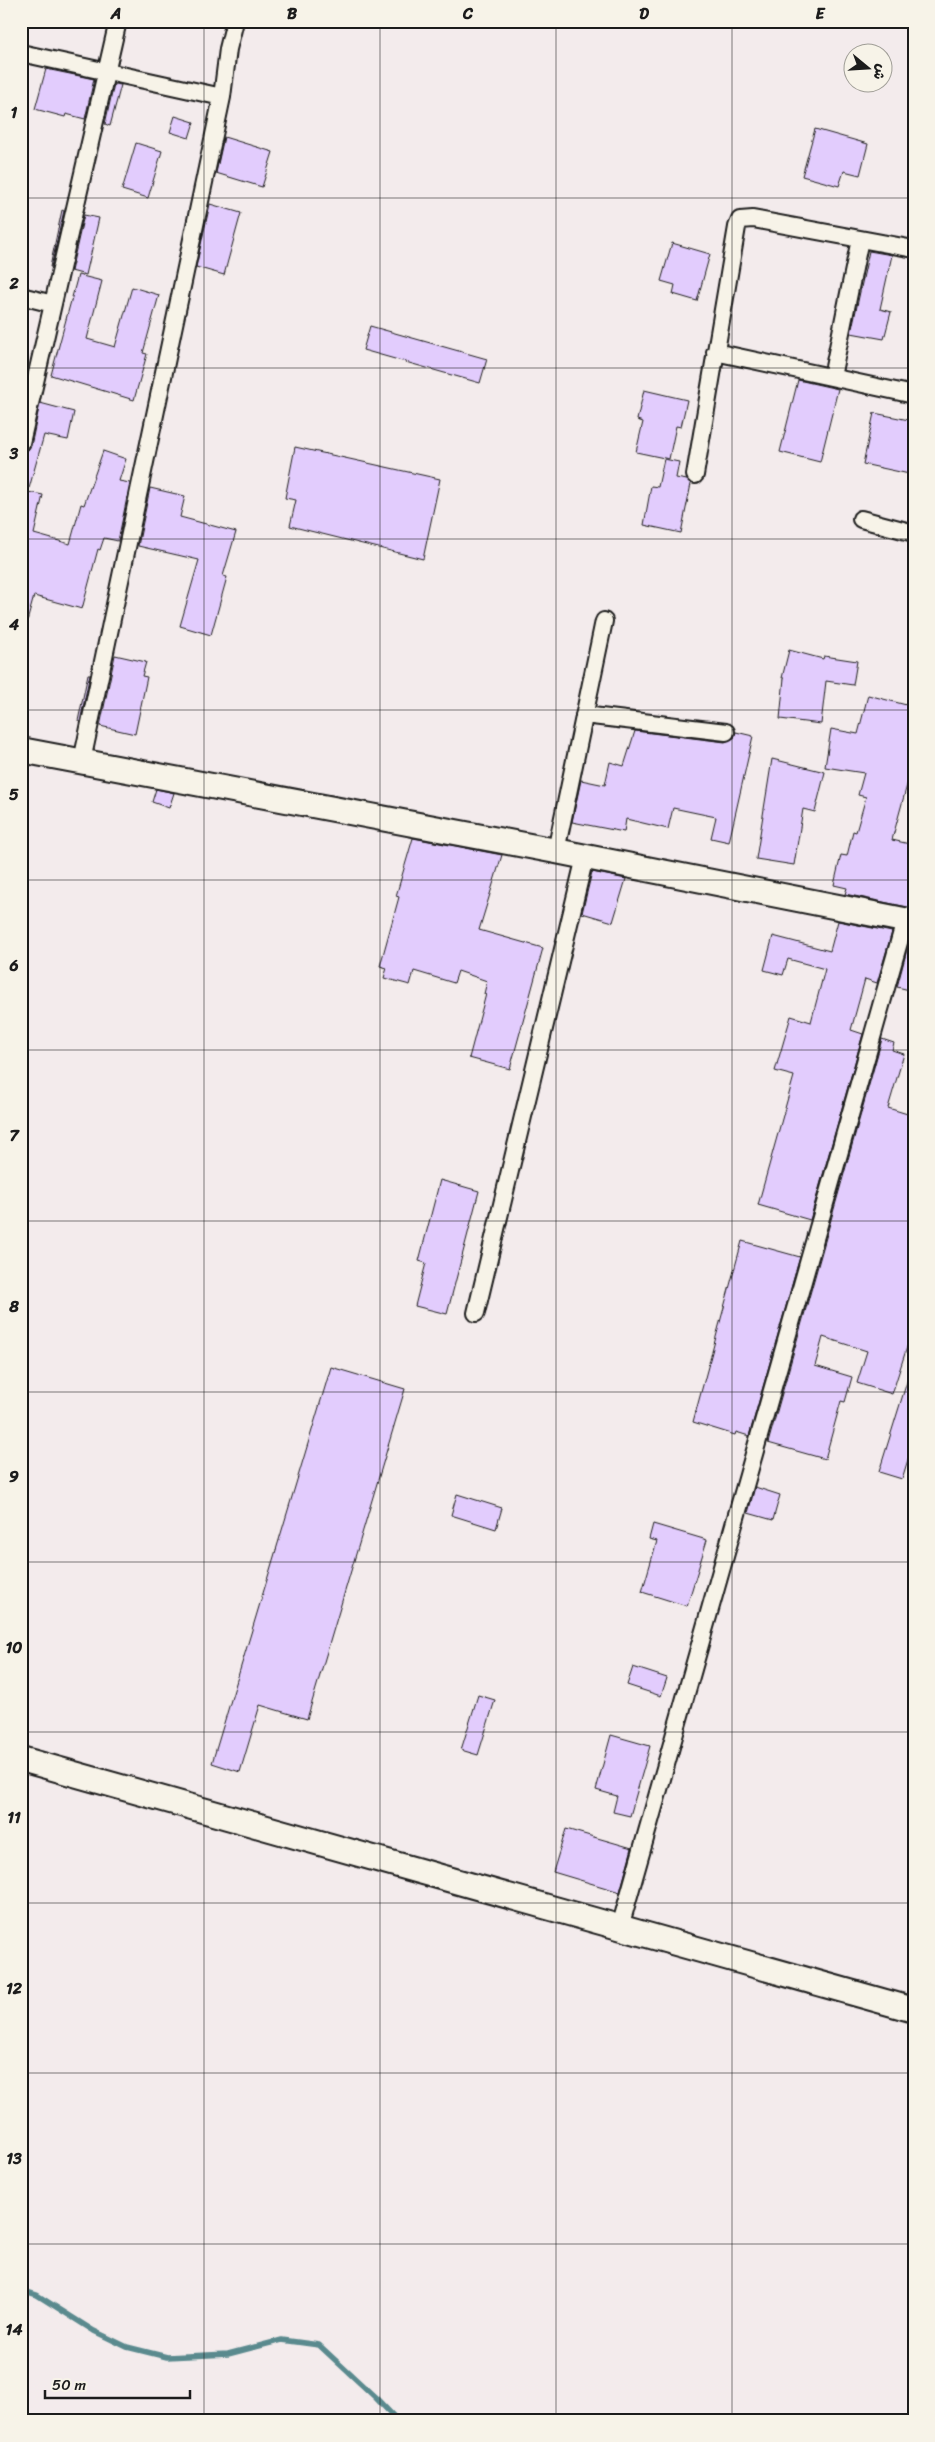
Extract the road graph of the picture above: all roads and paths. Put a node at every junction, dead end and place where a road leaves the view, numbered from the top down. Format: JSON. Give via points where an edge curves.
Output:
{"nodes":[{"id":1,"x":118,"y":21,"type":"edge"},
{"id":2,"x":235,"y":21,"type":"edge"},
{"id":3,"x":21,"y":53,"type":"edge"},
{"id":4,"x":107,"y":72,"type":"junction"},
{"id":5,"x":222,"y":97,"type":"junction"},
{"id":6,"x":860,"y":239,"type":"junction"},
{"id":7,"x":914,"y":249,"type":"edge"},
{"id":8,"x":21,"y":296,"type":"edge"},
{"id":9,"x":53,"y":304,"type":"junction"},
{"id":10,"x":715,"y":352,"type":"junction"},
{"id":11,"x":832,"y":377,"type":"junction"},
{"id":12,"x":914,"y":394,"type":"edge"},
{"id":13,"x":21,"y":444,"type":"edge"},
{"id":14,"x":695,"y":475,"type":"dead end"},
{"id":15,"x":861,"y":519,"type":"dead end"},
{"id":16,"x":914,"y":533,"type":"edge"},
{"id":17,"x":604,"y":621,"type":"dead end"},
{"id":18,"x":584,"y":715,"type":"junction"},
{"id":19,"x":726,"y":732,"type":"dead end"},
{"id":20,"x":21,"y":750,"type":"edge"},
{"id":21,"x":82,"y":761,"type":"junction"},
{"id":22,"x":556,"y":851,"type":"junction"},
{"id":23,"x":585,"y":857,"type":"junction"},
{"id":24,"x":909,"y":922,"type":"edge"},
{"id":25,"x":476,"y":1312,"type":"dead end"},
{"id":26,"x":21,"y":1758,"type":"edge"},
{"id":27,"x":620,"y":1927,"type":"junction"},
{"id":28,"x":914,"y":2010,"type":"edge"}],
"edges":[{"from":1,"to":4,"type":"street"},
{"from":2,"to":5,"type":"street"},
{"from":3,"to":4,"type":"street"},
{"from":4,"to":5,"type":"street"},
{"from":4,"to":9,"type":"street"},
{"from":5,"to":21,"type":"street"},
{"from":6,"to":7,"type":"street"},
{"from":6,"to":10,"type":"street","via":[[753,219],[740,220],[736,227]]},
{"from":6,"to":11,"type":"street"},
{"from":8,"to":9,"type":"street"},
{"from":9,"to":13,"type":"street"},
{"from":10,"to":11,"type":"street"},
{"from":10,"to":14,"type":"street"},
{"from":11,"to":12,"type":"street"},
{"from":15,"to":16,"type":"street"},
{"from":17,"to":18,"type":"street"},
{"from":18,"to":19,"type":"street"},
{"from":18,"to":22,"type":"street"},
{"from":20,"to":21,"type":"main road"},
{"from":21,"to":22,"type":"main road"},
{"from":22,"to":23,"type":"main road"},
{"from":23,"to":24,"type":"main road"},
{"from":23,"to":25,"type":"street"},
{"from":24,"to":27,"type":"street"},
{"from":26,"to":27,"type":"main road"},
{"from":27,"to":28,"type":"main road"}]}
